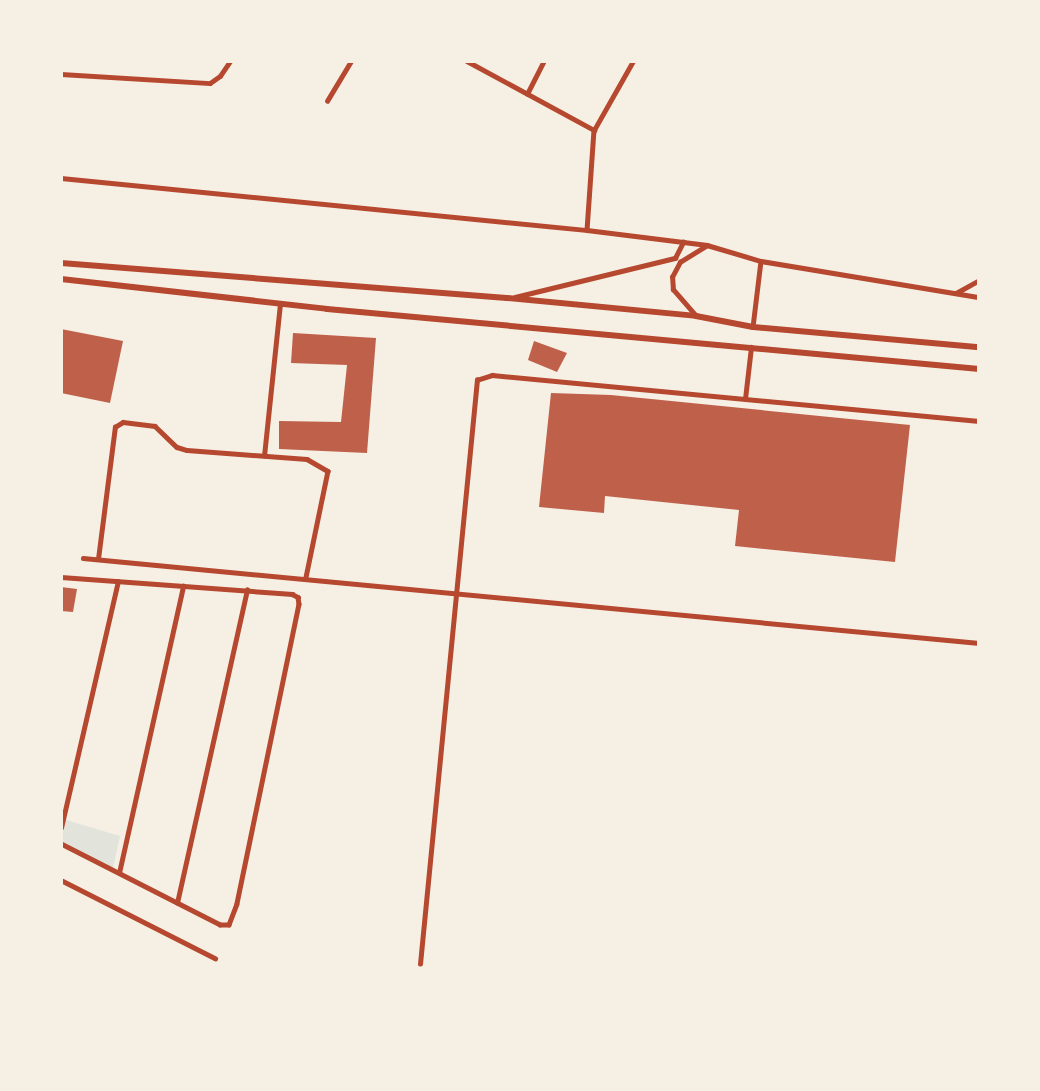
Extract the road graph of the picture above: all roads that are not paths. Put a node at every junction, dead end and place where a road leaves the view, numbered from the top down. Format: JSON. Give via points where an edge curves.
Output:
{"nodes":[{"id":1,"x":230,"y":61,"type":"edge"},
{"id":2,"x":351,"y":61,"type":"edge"},
{"id":3,"x":467,"y":61,"type":"edge"},
{"id":4,"x":544,"y":61,"type":"edge"},
{"id":5,"x":633,"y":61,"type":"edge"},
{"id":6,"x":61,"y":74,"type":"edge"},
{"id":7,"x":527,"y":94,"type":"junction"},
{"id":8,"x":327,"y":101,"type":"dead end"},
{"id":9,"x":594,"y":131,"type":"junction"},
{"id":10,"x":61,"y":178,"type":"edge"},
{"id":11,"x":587,"y":230,"type":"junction"},
{"id":12,"x":683,"y":242,"type":"junction"},
{"id":13,"x":707,"y":245,"type":"junction"},
{"id":14,"x":761,"y":261,"type":"junction"},
{"id":15,"x":61,"y":263,"type":"edge"},
{"id":16,"x":61,"y":279,"type":"edge"},
{"id":17,"x":979,"y":280,"type":"edge"},
{"id":18,"x":955,"y":294,"type":"junction"},
{"id":19,"x":979,"y":297,"type":"edge"},
{"id":20,"x":507,"y":299,"type":"junction"},
{"id":21,"x":281,"y":304,"type":"junction"},
{"id":22,"x":696,"y":316,"type":"junction"},
{"id":23,"x":753,"y":327,"type":"junction"},
{"id":24,"x":751,"y":346,"type":"junction"},
{"id":25,"x":979,"y":347,"type":"edge"},
{"id":26,"x":979,"y":369,"type":"edge"},
{"id":27,"x":745,"y":398,"type":"junction"},
{"id":28,"x":979,"y":421,"type":"edge"},
{"id":29,"x":264,"y":456,"type":"junction"},
{"id":30,"x":83,"y":558,"type":"dead end"},
{"id":31,"x":98,"y":559,"type":"junction"},
{"id":32,"x":61,"y":577,"type":"edge"},
{"id":33,"x":306,"y":578,"type":"junction"},
{"id":34,"x":118,"y":581,"type":"junction"},
{"id":35,"x":183,"y":586,"type":"junction"},
{"id":36,"x":247,"y":590,"type":"junction"},
{"id":37,"x":458,"y":594,"type":"junction"},
{"id":38,"x":979,"y":643,"type":"edge"},
{"id":39,"x":61,"y":828,"type":"edge"},
{"id":40,"x":61,"y":844,"type":"edge"},
{"id":41,"x":119,"y":873,"type":"junction"},
{"id":42,"x":61,"y":880,"type":"edge"},
{"id":43,"x":177,"y":903,"type":"junction"},
{"id":44,"x":215,"y":958,"type":"dead end"},
{"id":45,"x":420,"y":964,"type":"dead end"}],
"edges":[{"from":1,"to":6,"type":"street","via":[[210,83]]},
{"from":2,"to":8,"type":"street"},
{"from":3,"to":7,"type":"street"},
{"from":4,"to":7,"type":"street"},
{"from":5,"to":9,"type":"street"},
{"from":7,"to":9,"type":"street"},
{"from":9,"to":11,"type":"street"},
{"from":10,"to":11,"type":"street"},
{"from":11,"to":12,"type":"street"},
{"from":12,"to":13,"type":"street"},
{"from":12,"to":20,"type":"street","via":[[675,258]]},
{"from":13,"to":14,"type":"street"},
{"from":13,"to":22,"type":"street","via":[[680,261],[672,277],[673,290]]},
{"from":14,"to":18,"type":"street"},
{"from":14,"to":23,"type":"street"},
{"from":15,"to":20,"type":"main road"},
{"from":16,"to":21,"type":"main road"},
{"from":17,"to":18,"type":"street"},
{"from":18,"to":19,"type":"street"},
{"from":20,"to":22,"type":"main road"},
{"from":21,"to":24,"type":"main road"},
{"from":21,"to":29,"type":"street"},
{"from":22,"to":23,"type":"main road"},
{"from":23,"to":25,"type":"main road"},
{"from":24,"to":26,"type":"main road"},
{"from":24,"to":27,"type":"street"},
{"from":27,"to":28,"type":"street"},
{"from":27,"to":37,"type":"street","via":[[492,375],[477,380]]},
{"from":29,"to":31,"type":"street","via":[[187,450],[177,447],[155,426],[124,422],[115,427]]},
{"from":29,"to":33,"type":"street","via":[[307,460],[328,471]]},
{"from":30,"to":31,"type":"street"},
{"from":31,"to":33,"type":"street"},
{"from":32,"to":34,"type":"street"},
{"from":33,"to":37,"type":"street"},
{"from":34,"to":35,"type":"street"},
{"from":34,"to":39,"type":"street"},
{"from":35,"to":36,"type":"street"},
{"from":35,"to":41,"type":"street"},
{"from":36,"to":43,"type":"street"},
{"from":36,"to":43,"type":"street","via":[[292,594],[299,604],[237,904],[225,926]]},
{"from":37,"to":38,"type":"street"},
{"from":37,"to":45,"type":"street"},
{"from":40,"to":41,"type":"street"},
{"from":41,"to":43,"type":"street"},
{"from":42,"to":44,"type":"street"}]}
